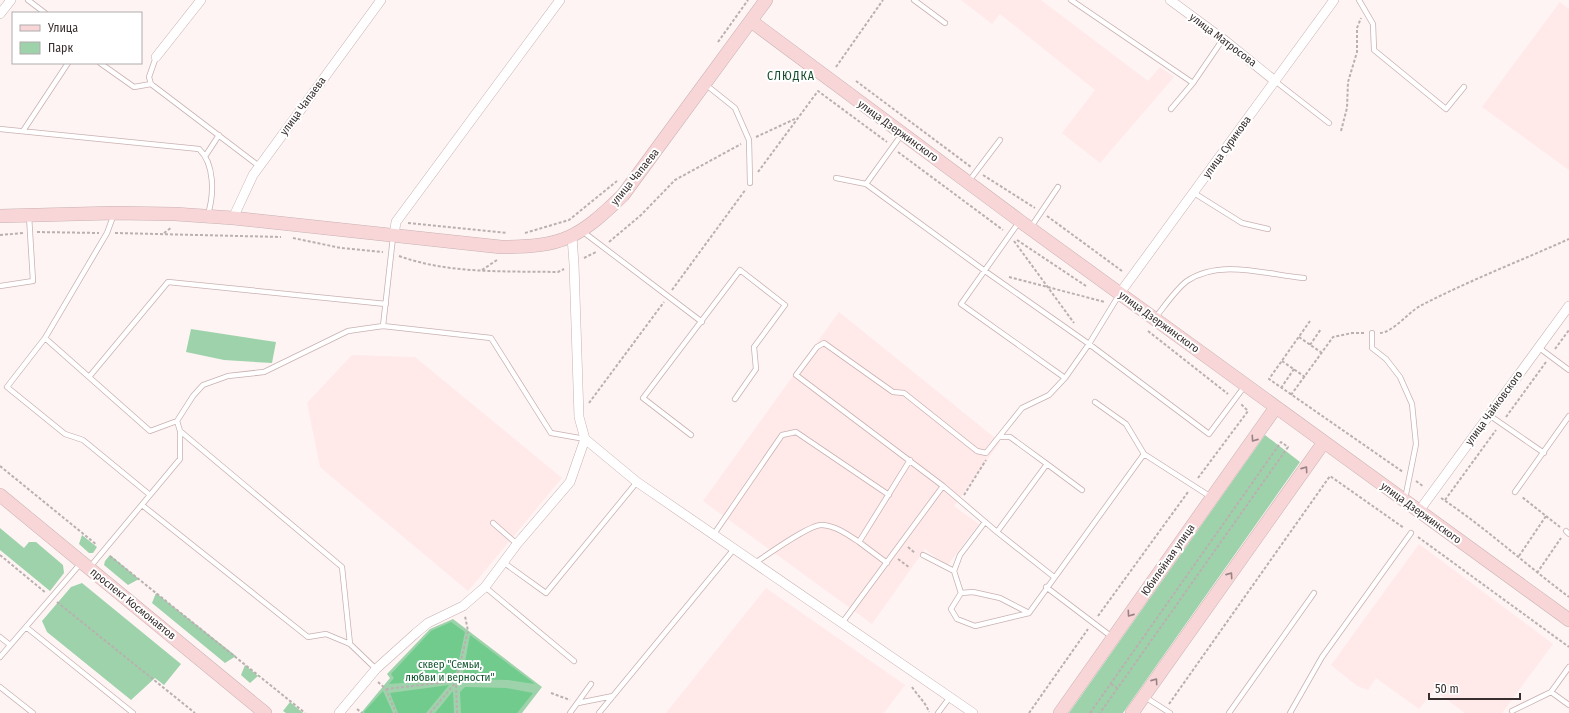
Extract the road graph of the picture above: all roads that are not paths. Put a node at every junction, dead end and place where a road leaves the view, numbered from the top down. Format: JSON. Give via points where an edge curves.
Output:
{"nodes":[{"id":1,"x":12,"y":0,"type":"edge"},
{"id":2,"x":28,"y":0,"type":"edge"},
{"id":3,"x":201,"y":0,"type":"edge"},
{"id":4,"x":381,"y":0,"type":"edge"},
{"id":5,"x":560,"y":0,"type":"edge"},
{"id":6,"x":766,"y":0,"type":"edge"},
{"id":7,"x":914,"y":0,"type":"edge"},
{"id":8,"x":1071,"y":0,"type":"edge"},
{"id":9,"x":1170,"y":0,"type":"edge"},
{"id":10,"x":1334,"y":0,"type":"edge"},
{"id":11,"x":1359,"y":0,"type":"edge"},
{"id":12,"x":44,"y":12,"type":"edge"},
{"id":13,"x":0,"y":14,"type":"edge"},
{"id":14,"x":751,"y":22,"type":"junction"},
{"id":15,"x":945,"y":23,"type":"dead end"},
{"id":16,"x":1224,"y":39,"type":"junction"},
{"id":17,"x":156,"y":58,"type":"joint"},
{"id":18,"x":67,"y":64,"type":"edge"},
{"id":19,"x":101,"y":64,"type":"edge"},
{"id":20,"x":1275,"y":81,"type":"junction"},
{"id":21,"x":1193,"y":83,"type":"junction"},
{"id":22,"x":151,"y":84,"type":"junction"},
{"id":23,"x":705,"y":84,"type":"junction"},
{"id":24,"x":1464,"y":87,"type":"dead end"},
{"id":25,"x":1171,"y":110,"type":"dead end"},
{"id":26,"x":1329,"y":122,"type":"dead end"},
{"id":27,"x":0,"y":129,"type":"edge"},
{"id":28,"x":23,"y":131,"type":"junction"},
{"id":29,"x":903,"y":134,"type":"junction"},
{"id":30,"x":219,"y":136,"type":"junction"},
{"id":31,"x":1000,"y":140,"type":"dead end"},
{"id":32,"x":206,"y":155,"type":"junction"},
{"id":33,"x":259,"y":166,"type":"junction"},
{"id":34,"x":836,"y":178,"type":"dead end"},
{"id":35,"x":968,"y":182,"type":"junction"},
{"id":36,"x":750,"y":183,"type":"road end"},
{"id":37,"x":866,"y":184,"type":"junction"},
{"id":38,"x":1058,"y":187,"type":"dead end"},
{"id":39,"x":1194,"y":194,"type":"junction"},
{"id":40,"x":114,"y":213,"type":"junction"},
{"id":41,"x":29,"y":215,"type":"junction"},
{"id":42,"x":0,"y":216,"type":"edge"},
{"id":43,"x":208,"y":216,"type":"junction"},
{"id":44,"x":233,"y":218,"type":"junction"},
{"id":45,"x":1025,"y":224,"type":"junction"},
{"id":46,"x":395,"y":229,"type":"junction"},
{"id":47,"x":1268,"y":229,"type":"dead end"},
{"id":48,"x":577,"y":234,"type":"junction"},
{"id":49,"x":985,"y":271,"type":"junction"},
{"id":50,"x":1304,"y":278,"type":"dead end"},
{"id":51,"x":0,"y":286,"type":"edge"},
{"id":52,"x":1117,"y":299,"type":"junction"},
{"id":53,"x":386,"y":304,"type":"junction"},
{"id":54,"x":1569,"y":306,"type":"edge"},
{"id":55,"x":1155,"y":319,"type":"junction"},
{"id":56,"x":702,"y":322,"type":"junction"},
{"id":57,"x":383,"y":326,"type":"junction"},
{"id":58,"x":1372,"y":333,"type":"road end"},
{"id":59,"x":45,"y":338,"type":"junction"},
{"id":60,"x":1089,"y":344,"type":"junction"},
{"id":61,"x":1538,"y":347,"type":"junction"},
{"id":62,"x":1569,"y":370,"type":"edge"},
{"id":63,"x":89,"y":377,"type":"junction"},
{"id":64,"x":1065,"y":378,"type":"junction"},
{"id":65,"x":1245,"y":385,"type":"junction"},
{"id":66,"x":735,"y":399,"type":"dead end"},
{"id":67,"x":1095,"y":402,"type":"dead end"},
{"id":68,"x":1276,"y":407,"type":"junction"},
{"id":69,"x":1489,"y":415,"type":"junction"},
{"id":70,"x":1569,"y":416,"type":"edge"},
{"id":71,"x":177,"y":421,"type":"junction"},
{"id":72,"x":180,"y":431,"type":"junction"},
{"id":73,"x":691,"y":434,"type":"dead end"},
{"id":74,"x":999,"y":437,"type":"junction"},
{"id":75,"x":585,"y":439,"type":"junction"},
{"id":76,"x":1324,"y":442,"type":"junction"},
{"id":77,"x":1544,"y":453,"type":"junction"},
{"id":78,"x":1144,"y":454,"type":"junction"},
{"id":79,"x":910,"y":460,"type":"junction"},
{"id":80,"x":1047,"y":464,"type":"junction"},
{"id":81,"x":637,"y":482,"type":"junction"},
{"id":82,"x":943,"y":486,"type":"junction"},
{"id":83,"x":1082,"y":490,"type":"dead end"},
{"id":84,"x":1515,"y":492,"type":"road end"},
{"id":85,"x":0,"y":495,"type":"edge"},
{"id":86,"x":150,"y":495,"type":"junction"},
{"id":87,"x":889,"y":495,"type":"junction"},
{"id":88,"x":1212,"y":498,"type":"junction"},
{"id":89,"x":1405,"y":501,"type":"junction"},
{"id":90,"x":142,"y":505,"type":"junction"},
{"id":91,"x":1419,"y":511,"type":"junction"},
{"id":92,"x":985,"y":522,"type":"junction"},
{"id":93,"x":493,"y":523,"type":"dead end"},
{"id":94,"x":997,"y":532,"type":"junction"},
{"id":95,"x":1411,"y":533,"type":"road end"},
{"id":96,"x":714,"y":534,"type":"junction"},
{"id":97,"x":858,"y":542,"type":"junction"},
{"id":98,"x":517,"y":544,"type":"junction"},
{"id":99,"x":734,"y":549,"type":"junction"},
{"id":100,"x":923,"y":555,"type":"dead end"},
{"id":101,"x":503,"y":562,"type":"junction"},
{"id":102,"x":755,"y":563,"type":"junction"},
{"id":103,"x":887,"y":563,"type":"junction"},
{"id":104,"x":85,"y":565,"type":"junction"},
{"id":105,"x":954,"y":571,"type":"junction"},
{"id":106,"x":1054,"y":577,"type":"junction"},
{"id":107,"x":485,"y":587,"type":"junction"},
{"id":108,"x":1046,"y":587,"type":"junction"},
{"id":109,"x":961,"y":593,"type":"junction"},
{"id":110,"x":1314,"y":593,"type":"dead end"},
{"id":111,"x":1029,"y":613,"type":"junction"},
{"id":112,"x":1569,"y":620,"type":"edge"},
{"id":113,"x":842,"y":624,"type":"junction"},
{"id":114,"x":26,"y":627,"type":"junction"},
{"id":115,"x":0,"y":637,"type":"edge"},
{"id":116,"x":1113,"y":638,"type":"junction"},
{"id":117,"x":350,"y":644,"type":"junction"},
{"id":118,"x":10,"y":645,"type":"junction"},
{"id":119,"x":0,"y":657,"type":"edge"},
{"id":120,"x":574,"y":661,"type":"dead end"},
{"id":121,"x":1569,"y":667,"type":"edge"},
{"id":122,"x":376,"y":669,"type":"junction"},
{"id":123,"x":591,"y":684,"type":"dead end"},
{"id":124,"x":0,"y":686,"type":"edge"},
{"id":125,"x":1551,"y":692,"type":"junction"},
{"id":126,"x":614,"y":696,"type":"junction"},
{"id":127,"x":1144,"y":696,"type":"junction"},
{"id":128,"x":950,"y":697,"type":"junction"},
{"id":129,"x":578,"y":703,"type":"junction"},
{"id":130,"x":1569,"y":705,"type":"edge"},
{"id":131,"x":1512,"y":712,"type":"dead end"},
{"id":132,"x":33,"y":713,"type":"edge"},
{"id":133,"x":133,"y":713,"type":"edge"},
{"id":134,"x":265,"y":713,"type":"edge"},
{"id":135,"x":338,"y":713,"type":"edge"},
{"id":136,"x":570,"y":713,"type":"edge"},
{"id":137,"x":599,"y":713,"type":"edge"},
{"id":138,"x":938,"y":713,"type":"edge"},
{"id":139,"x":973,"y":713,"type":"edge"},
{"id":140,"x":1060,"y":713,"type":"edge"},
{"id":141,"x":1132,"y":713,"type":"edge"},
{"id":142,"x":1170,"y":713,"type":"edge"},
{"id":143,"x":1229,"y":713,"type":"edge"},
{"id":144,"x":1290,"y":713,"type":"edge"}],
"edges":[{"from":1,"to":13,"type":"street"},
{"from":2,"to":12,"type":"lane"},
{"from":3,"to":17,"type":"street"},
{"from":4,"to":33,"type":"street","name":"улица Чапаева"},
{"from":5,"to":46,"type":"street"},
{"from":6,"to":14,"type":"main road","name":"улица Чапаева"},
{"from":7,"to":15,"type":"lane"},
{"from":8,"to":21,"type":"lane"},
{"from":9,"to":16,"type":"street","name":"улица Матросова"},
{"from":10,"to":20,"type":"street","name":"улица Сурикова"},
{"from":11,"to":24,"type":"lane","via":[[1373,24],[1374,50],[1446,109]]},
{"from":14,"to":23,"type":"main road","name":"улица Чапаева"},
{"from":14,"to":29,"type":"main road","name":"улица Дзержинского"},
{"from":16,"to":20,"type":"street","name":"улица Матросова"},
{"from":16,"to":21,"type":"lane"},
{"from":17,"to":22,"type":"lane","via":[[149,77]]},
{"from":18,"to":28,"type":"lane"},
{"from":19,"to":22,"type":"lane","via":[[134,87]]},
{"from":20,"to":26,"type":"lane"},
{"from":20,"to":39,"type":"street","name":"улица Сурикова"},
{"from":21,"to":25,"type":"lane"},
{"from":22,"to":30,"type":"lane"},
{"from":23,"to":36,"type":"lane","via":[[735,108],[749,140]]},
{"from":23,"to":48,"type":"main road","name":"улица Чапаева","via":[[623,195]]},
{"from":27,"to":28,"type":"lane"},
{"from":28,"to":32,"type":"lane","via":[[189,147],[199,149]]},
{"from":29,"to":35,"type":"main road","name":"улица Дзержинского"},
{"from":29,"to":37,"type":"lane"},
{"from":30,"to":32,"type":"lane"},
{"from":30,"to":33,"type":"lane"},
{"from":31,"to":35,"type":"lane"},
{"from":32,"to":43,"type":"lane","via":[[211,175],[212,203]]},
{"from":33,"to":44,"type":"street","name":"улица Чапаева"},
{"from":34,"to":37,"type":"lane"},
{"from":35,"to":45,"type":"main road","name":"улица Дзержинского"},
{"from":37,"to":49,"type":"lane"},
{"from":38,"to":45,"type":"lane","via":[[1041,212]]},
{"from":39,"to":47,"type":"lane","via":[[1242,223]]},
{"from":39,"to":52,"type":"street","name":"улица Сурикова"},
{"from":40,"to":41,"type":"main road","name":"улица Чапаева"},
{"from":40,"to":43,"type":"main road","name":"улица Чапаева"},
{"from":40,"to":59,"type":"lane","via":[[107,233]]},
{"from":41,"to":42,"type":"main road","name":"улица Чапаева"},
{"from":41,"to":51,"type":"lane","via":[[33,281]]},
{"from":43,"to":44,"type":"main road","name":"улица Чапаева"},
{"from":44,"to":46,"type":"main road","name":"улица Чапаева"},
{"from":45,"to":49,"type":"lane","via":[[1010,235]]},
{"from":45,"to":52,"type":"main road","name":"улица Дзержинского"},
{"from":46,"to":48,"type":"main road","name":"улица Чапаева","via":[[501,247],[532,247]]},
{"from":46,"to":53,"type":"lane"},
{"from":48,"to":56,"type":"lane","via":[[603,248]]},
{"from":48,"to":75,"type":"street","via":[[574,264],[579,417]]},
{"from":49,"to":60,"type":"lane"},
{"from":49,"to":64,"type":"lane","via":[[961,304]]},
{"from":50,"to":55,"type":"lane","via":[[1244,270],[1218,270],[1199,274],[1186,281]]},
{"from":52,"to":55,"type":"main road","name":"улица Дзержинского"},
{"from":52,"to":60,"type":"lane"},
{"from":53,"to":57,"type":"lane"},
{"from":53,"to":63,"type":"lane","via":[[168,282]]},
{"from":54,"to":61,"type":"street","name":"улица Чайковского"},
{"from":55,"to":65,"type":"main road","name":"улица Дзержинского"},
{"from":56,"to":66,"type":"lane","via":[[740,270],[785,305],[754,347],[756,369]]},
{"from":56,"to":73,"type":"lane","via":[[643,398]]},
{"from":57,"to":71,"type":"lane","via":[[348,331],[264,372],[228,376],[203,385]]},
{"from":57,"to":75,"type":"lane","via":[[490,338],[551,433]]},
{"from":58,"to":89,"type":"lane","via":[[1372,348],[1386,359],[1400,377],[1412,404],[1416,444]]},
{"from":59,"to":63,"type":"lane"},
{"from":59,"to":86,"type":"lane","via":[[7,387],[65,434],[83,440]]},
{"from":60,"to":64,"type":"lane"},
{"from":60,"to":65,"type":"lane","via":[[1209,434]]},
{"from":61,"to":62,"type":"lane"},
{"from":61,"to":69,"type":"street","name":"улица Чайковского"},
{"from":63,"to":71,"type":"lane","via":[[150,431]]},
{"from":64,"to":74,"type":"lane","via":[[1049,396],[1022,408]]},
{"from":65,"to":68,"type":"main road","name":"улица Дзержинского"},
{"from":67,"to":78,"type":"lane","via":[[1126,424]]},
{"from":68,"to":76,"type":"main road","name":"улица Дзержинского"},
{"from":68,"to":88,"type":"main road","name":"Юбилейная улица","one_way":true},
{"from":69,"to":77,"type":"lane"},
{"from":69,"to":91,"type":"street","name":"улица Чайковского"},
{"from":70,"to":77,"type":"lane"},
{"from":71,"to":72,"type":"lane"},
{"from":72,"to":86,"type":"lane","via":[[180,459]]},
{"from":72,"to":117,"type":"lane","via":[[342,567]]},
{"from":74,"to":79,"type":"lane","via":[[986,453],[977,451],[904,393],[893,392],[824,343],[817,347],[796,375]]},
{"from":74,"to":80,"type":"lane","via":[[1010,437]]},
{"from":75,"to":81,"type":"street"},
{"from":75,"to":98,"type":"street","via":[[570,482]]},
{"from":76,"to":89,"type":"main road","name":"улица Дзержинского"},
{"from":127,"to":76,"type":"main road","one_way":true},
{"from":77,"to":84,"type":"lane"},
{"from":78,"to":88,"type":"lane"},
{"from":78,"to":106,"type":"lane"},
{"from":79,"to":82,"type":"lane"},
{"from":79,"to":87,"type":"lane"},
{"from":80,"to":83,"type":"lane"},
{"from":80,"to":94,"type":"lane"},
{"from":81,"to":96,"type":"street"},
{"from":81,"to":101,"type":"lane","via":[[546,593]]},
{"from":82,"to":92,"type":"lane"},
{"from":82,"to":103,"type":"lane"},
{"from":85,"to":104,"type":"main road","name":"проспект Космонавтов"},
{"from":86,"to":90,"type":"lane"},
{"from":87,"to":96,"type":"lane","via":[[796,432],[782,435]]},
{"from":87,"to":97,"type":"lane"},
{"from":88,"to":116,"type":"main road","name":"Юбилейная улица","one_way":true},
{"from":89,"to":91,"type":"main road","name":"улица Дзержинского"},
{"from":90,"to":104,"type":"lane","via":[[104,551]]},
{"from":90,"to":117,"type":"lane","via":[[308,637],[326,634]]},
{"from":91,"to":112,"type":"main road","name":"улица Дзержинского"},
{"from":92,"to":94,"type":"lane"},
{"from":92,"to":105,"type":"lane","via":[[960,555]]},
{"from":93,"to":98,"type":"lane"},
{"from":94,"to":106,"type":"lane"},
{"from":95,"to":144,"type":"lane","via":[[1322,657]]},
{"from":96,"to":99,"type":"street"},
{"from":97,"to":102,"type":"lane","via":[[842,530],[821,525],[806,531]]},
{"from":97,"to":103,"type":"lane"},
{"from":98,"to":101,"type":"street"},
{"from":99,"to":102,"type":"street"},
{"from":99,"to":126,"type":"lane"},
{"from":100,"to":105,"type":"lane"},
{"from":101,"to":107,"type":"street"},
{"from":102,"to":113,"type":"street"},
{"from":103,"to":113,"type":"lane"},
{"from":104,"to":114,"type":"lane"},
{"from":104,"to":134,"type":"main road","name":"проспект Космонавтов"},
{"from":105,"to":109,"type":"lane"},
{"from":106,"to":108,"type":"lane"},
{"from":107,"to":120,"type":"lane"},
{"from":107,"to":122,"type":"street","via":[[463,606],[428,623]]},
{"from":108,"to":111,"type":"lane"},
{"from":108,"to":116,"type":"lane"},
{"from":109,"to":111,"type":"lane","via":[[973,592],[1000,598]]},
{"from":109,"to":111,"type":"lane","via":[[951,609],[957,619],[975,626]]},
{"from":110,"to":143,"type":"lane"},
{"from":113,"to":128,"type":"street"},
{"from":114,"to":118,"type":"lane"},
{"from":114,"to":133,"type":"lane"},
{"from":115,"to":118,"type":"lane"},
{"from":116,"to":140,"type":"main road","name":"Юбилейная улица"},
{"from":117,"to":122,"type":"lane"},
{"from":118,"to":119,"type":"lane"},
{"from":121,"to":125,"type":"lane"},
{"from":122,"to":135,"type":"street"},
{"from":123,"to":129,"type":"lane"},
{"from":124,"to":132,"type":"lane"},
{"from":125,"to":130,"type":"lane"},
{"from":125,"to":131,"type":"lane"},
{"from":126,"to":129,"type":"lane"},
{"from":126,"to":137,"type":"lane"},
{"from":127,"to":141,"type":"main road"},
{"from":127,"to":142,"type":"lane"},
{"from":128,"to":138,"type":"lane"},
{"from":128,"to":139,"type":"street"},
{"from":129,"to":136,"type":"lane"}]}
